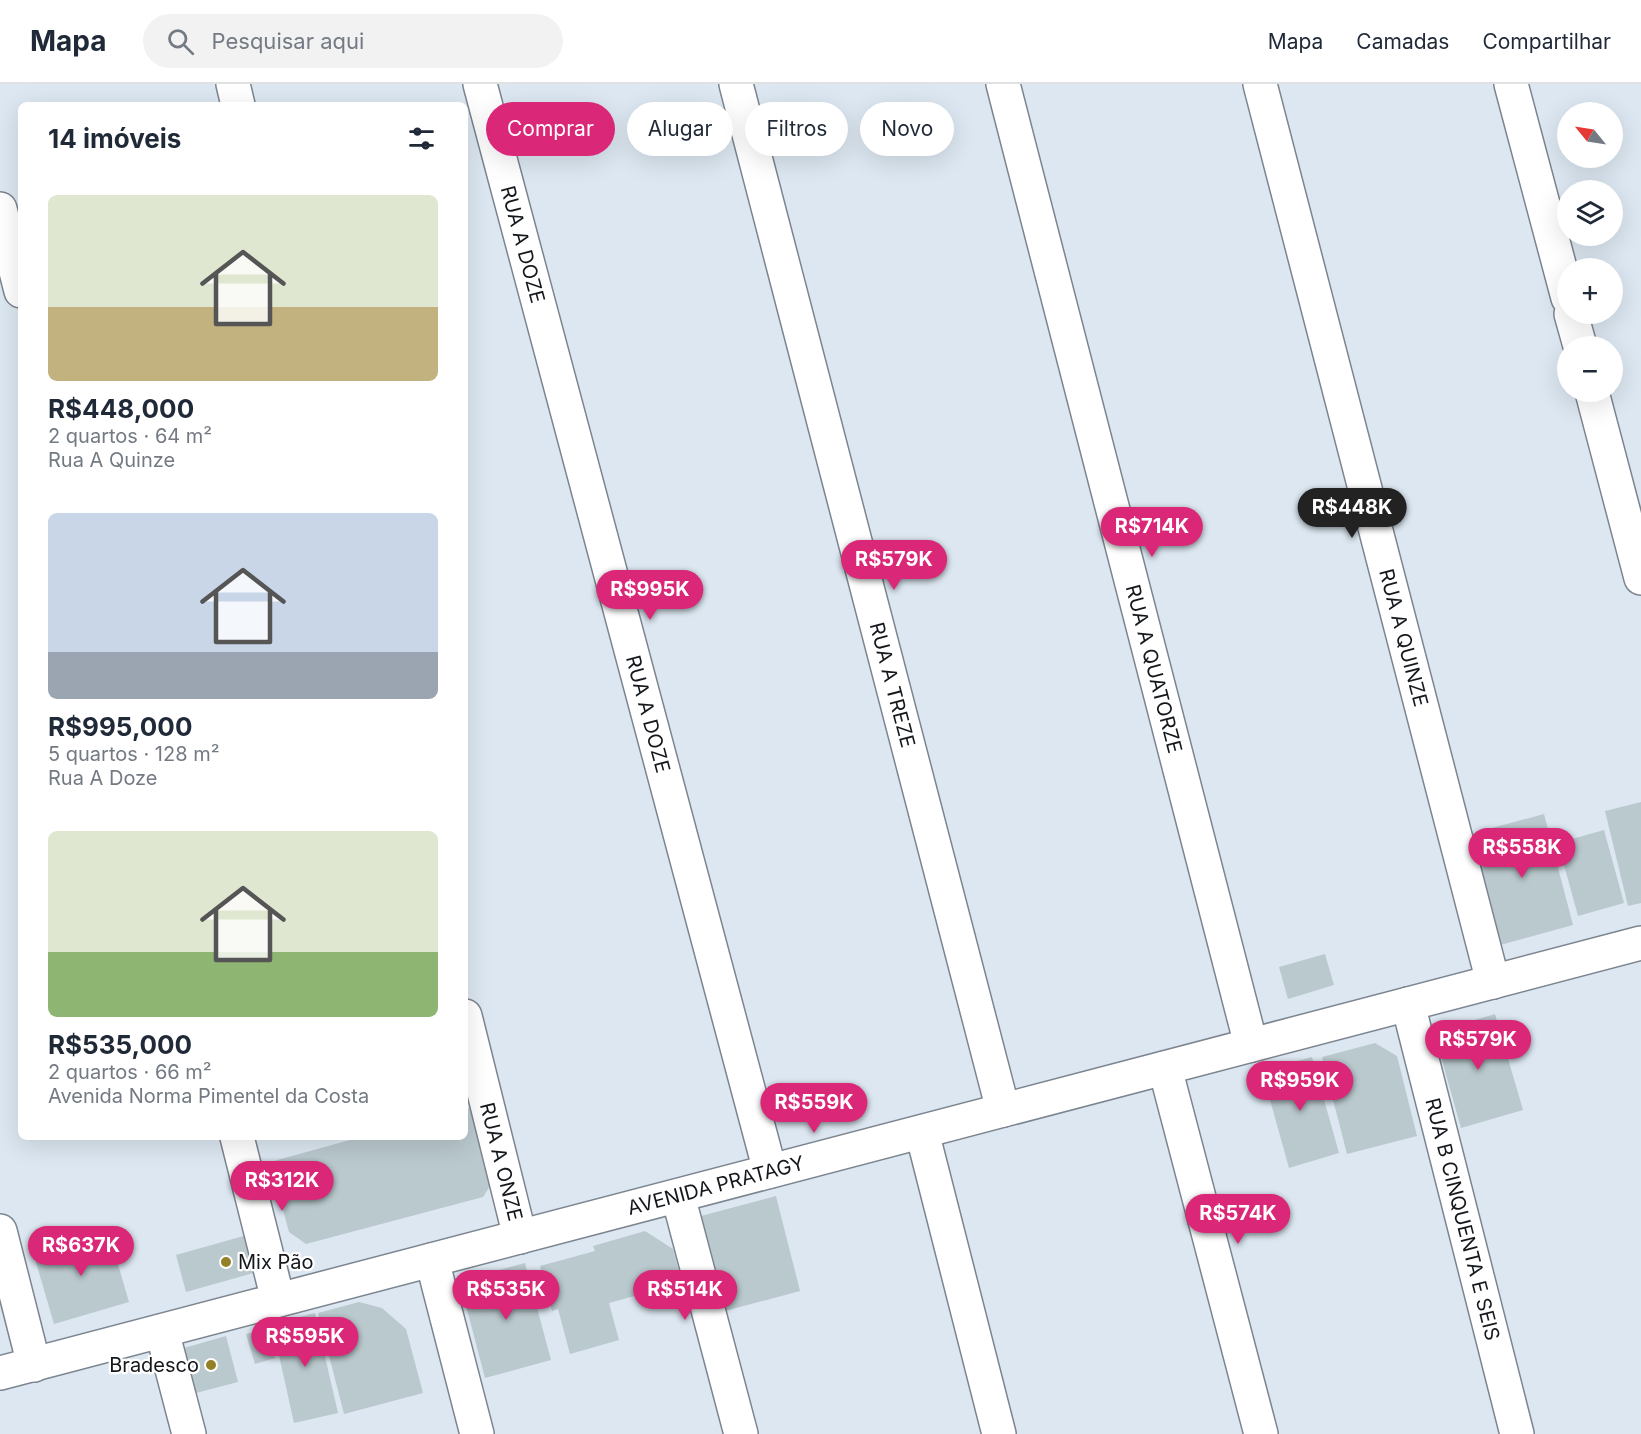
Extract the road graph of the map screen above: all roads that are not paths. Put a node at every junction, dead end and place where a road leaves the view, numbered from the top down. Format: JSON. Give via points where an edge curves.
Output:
{"nodes":[{"id":1,"x":233,"y":84,"type":"edge"},
{"id":2,"x":480,"y":84,"type":"edge"},
{"id":3,"x":736,"y":84,"type":"edge"},
{"id":4,"x":1003,"y":84,"type":"edge"},
{"id":5,"x":1260,"y":84,"type":"edge"},
{"id":6,"x":1511,"y":84,"type":"edge"},
{"id":7,"x":237,"y":102,"type":"edge"},
{"id":8,"x":0,"y":209,"type":"edge"},
{"id":9,"x":1557,"y":258,"type":"edge"},
{"id":10,"x":18,"y":279,"type":"edge"},
{"id":11,"x":1595,"y":402,"type":"edge"},
{"id":12,"x":1641,"y":578,"type":"edge"},
{"id":13,"x":1640,"y":949,"type":"edge"},
{"id":14,"x":1493,"y":982,"type":"junction"},
{"id":15,"x":1408,"y":1004,"type":"junction"},
{"id":16,"x":468,"y":1028,"type":"edge"},
{"id":17,"x":1251,"y":1045,"type":"junction"},
{"id":18,"x":1165,"y":1068,"type":"junction"},
{"id":19,"x":1003,"y":1110,"type":"junction"},
{"id":20,"x":922,"y":1132,"type":"junction"},
{"id":21,"x":238,"y":1140,"type":"edge"},
{"id":22,"x":770,"y":1171,"type":"junction"},
{"id":23,"x":678,"y":1196,"type":"junction"},
{"id":24,"x":0,"y":1231,"type":"edge"},
{"id":25,"x":520,"y":1237,"type":"junction"},
{"id":26,"x":432,"y":1260,"type":"junction"},
{"id":27,"x":278,"y":1300,"type":"junction"},
{"id":28,"x":162,"y":1331,"type":"junction"},
{"id":29,"x":34,"y":1365,"type":"junction"},
{"id":30,"x":0,"y":1373,"type":"edge"},
{"id":31,"x":189,"y":1434,"type":"edge"},
{"id":32,"x":477,"y":1434,"type":"edge"},
{"id":33,"x":741,"y":1434,"type":"edge"},
{"id":34,"x":999,"y":1434,"type":"edge"},
{"id":35,"x":1261,"y":1434,"type":"edge"},
{"id":36,"x":1517,"y":1434,"type":"edge"}],
"edges":[{"from":1,"to":7,"type":"street"},
{"from":2,"to":22,"type":"street","name":"RUA A DOZE"},
{"from":3,"to":19,"type":"street","name":"RUA A TREZE"},
{"from":4,"to":17,"type":"street","name":"RUA A QUATORZE"},
{"from":5,"to":14,"type":"street","name":"RUA A QUINZE"},
{"from":6,"to":9,"type":"street"},
{"from":8,"to":10,"type":"street"},
{"from":11,"to":12,"type":"street"},
{"from":13,"to":14,"type":"street","name":"AVENIDA PRATAGY"},
{"from":14,"to":15,"type":"street","name":"AVENIDA PRATAGY"},
{"from":15,"to":17,"type":"street","name":"AVENIDA PRATAGY"},
{"from":15,"to":36,"type":"street","name":"RUA B CINQUENTA E SEIS"},
{"from":16,"to":25,"type":"street","name":"RUA A ONZE"},
{"from":17,"to":18,"type":"street","name":"AVENIDA PRATAGY"},
{"from":18,"to":19,"type":"street","name":"AVENIDA PRATAGY"},
{"from":18,"to":35,"type":"street"},
{"from":19,"to":20,"type":"street","name":"AVENIDA PRATAGY"},
{"from":20,"to":22,"type":"street","name":"AVENIDA PRATAGY"},
{"from":20,"to":34,"type":"street"},
{"from":21,"to":27,"type":"street"},
{"from":22,"to":23,"type":"street","name":"AVENIDA PRATAGY"},
{"from":23,"to":25,"type":"street","name":"AVENIDA PRATAGY"},
{"from":23,"to":33,"type":"street"},
{"from":24,"to":29,"type":"street"},
{"from":25,"to":26,"type":"street","name":"AVENIDA PRATAGY"},
{"from":26,"to":27,"type":"street","name":"AVENIDA PRATAGY"},
{"from":26,"to":32,"type":"street"},
{"from":27,"to":28,"type":"street","name":"AVENIDA PRATAGY"},
{"from":28,"to":29,"type":"street","name":"AVENIDA PRATAGY"},
{"from":28,"to":31,"type":"street"},
{"from":29,"to":30,"type":"street","name":"AVENIDA PRATAGY"}]}
